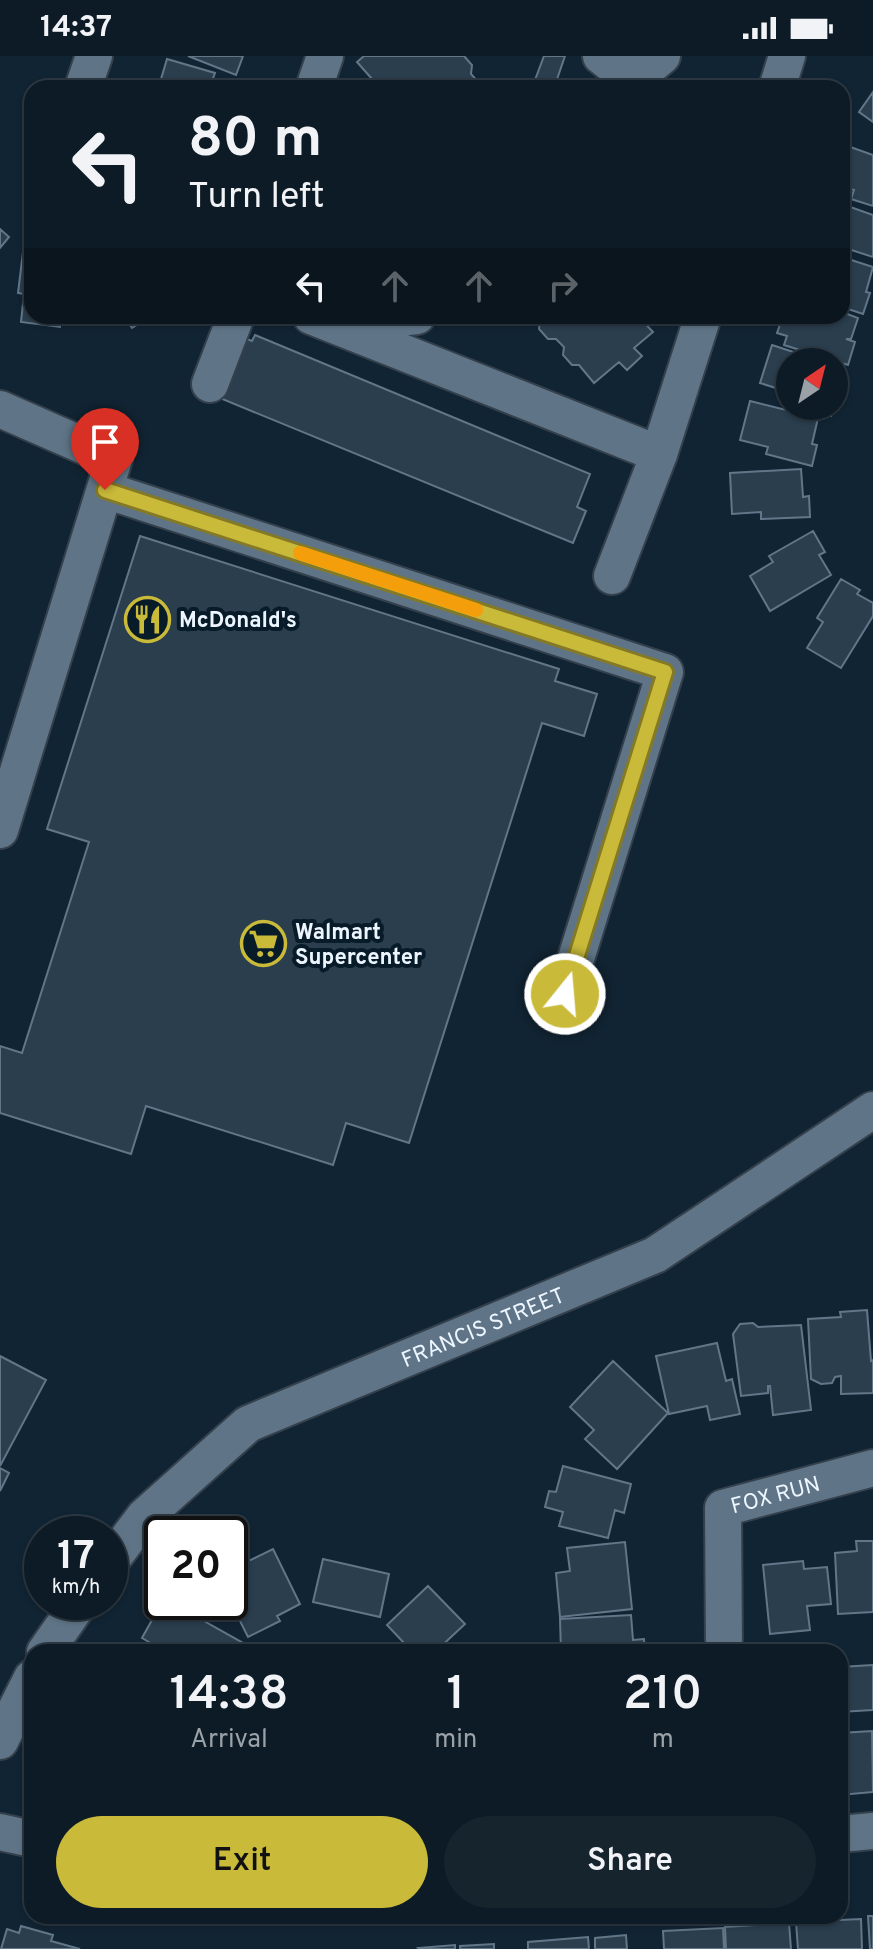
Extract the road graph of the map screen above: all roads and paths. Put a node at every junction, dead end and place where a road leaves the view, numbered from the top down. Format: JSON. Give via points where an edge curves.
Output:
{"nodes":[{"id":1,"x":94,"y":56,"type":"edge"},
{"id":2,"x":325,"y":56,"type":"edge"},
{"id":3,"x":601,"y":56,"type":"edge"},
{"id":4,"x":662,"y":56,"type":"edge"},
{"id":5,"x":787,"y":56,"type":"edge"},
{"id":6,"x":86,"y":80,"type":"edge"},
{"id":7,"x":317,"y":80,"type":"edge"},
{"id":8,"x":780,"y":80,"type":"edge"},
{"id":9,"x":233,"y":324,"type":"edge"},
{"id":10,"x":334,"y":324,"type":"edge"},
{"id":11,"x":700,"y":324,"type":"edge"},
{"id":12,"x":210,"y":384,"type":"dead end"},
{"id":13,"x":0,"y":409,"type":"edge"},
{"id":14,"x":659,"y":454,"type":"junction"},
{"id":15,"x":105,"y":490,"type":"junction"},
{"id":16,"x":612,"y":576,"type":"dead end"},
{"id":17,"x":0,"y":830,"type":"edge"},
{"id":18,"x":565,"y":994,"type":"dead end"},
{"id":19,"x":873,"y":1110,"type":"edge"},
{"id":20,"x":873,"y":1468,"type":"edge"},
{"id":21,"x":128,"y":1538,"type":"edge"},
{"id":22,"x":67,"y":1620,"type":"edge"},
{"id":23,"x":51,"y":1644,"type":"edge"},
{"id":24,"x":724,"y":1644,"type":"edge"},
{"id":25,"x":24,"y":1694,"type":"edge"},
{"id":26,"x":0,"y":1741,"type":"edge"},
{"id":27,"x":873,"y":1831,"type":"edge"},
{"id":28,"x":0,"y":1832,"type":"edge"},
{"id":29,"x":848,"y":1833,"type":"edge"},
{"id":30,"x":24,"y":1837,"type":"edge"}],
"edges":[{"from":1,"to":6,"type":"street"},
{"from":2,"to":7,"type":"street"},
{"from":3,"to":4,"type":"street","via":[[621,72],[649,67]]},
{"from":5,"to":8,"type":"street"},
{"from":9,"to":12,"type":"street"},
{"from":10,"to":14,"type":"street"},
{"from":11,"to":14,"type":"street"},
{"from":13,"to":15,"type":"street","via":[[114,459]]},
{"from":14,"to":16,"type":"street"},
{"from":15,"to":17,"type":"street"},
{"from":15,"to":18,"type":"street","via":[[665,672]]},
{"from":19,"to":21,"type":"street","name":"FRANCIS STREET","via":[[655,1255],[248,1424],[144,1517]]},
{"from":20,"to":24,"type":"street","name":"FOX RUN","via":[[723,1508]]},
{"from":22,"to":23,"type":"street"},
{"from":25,"to":26,"type":"street"},
{"from":27,"to":29,"type":"street"},
{"from":28,"to":30,"type":"street"}]}
